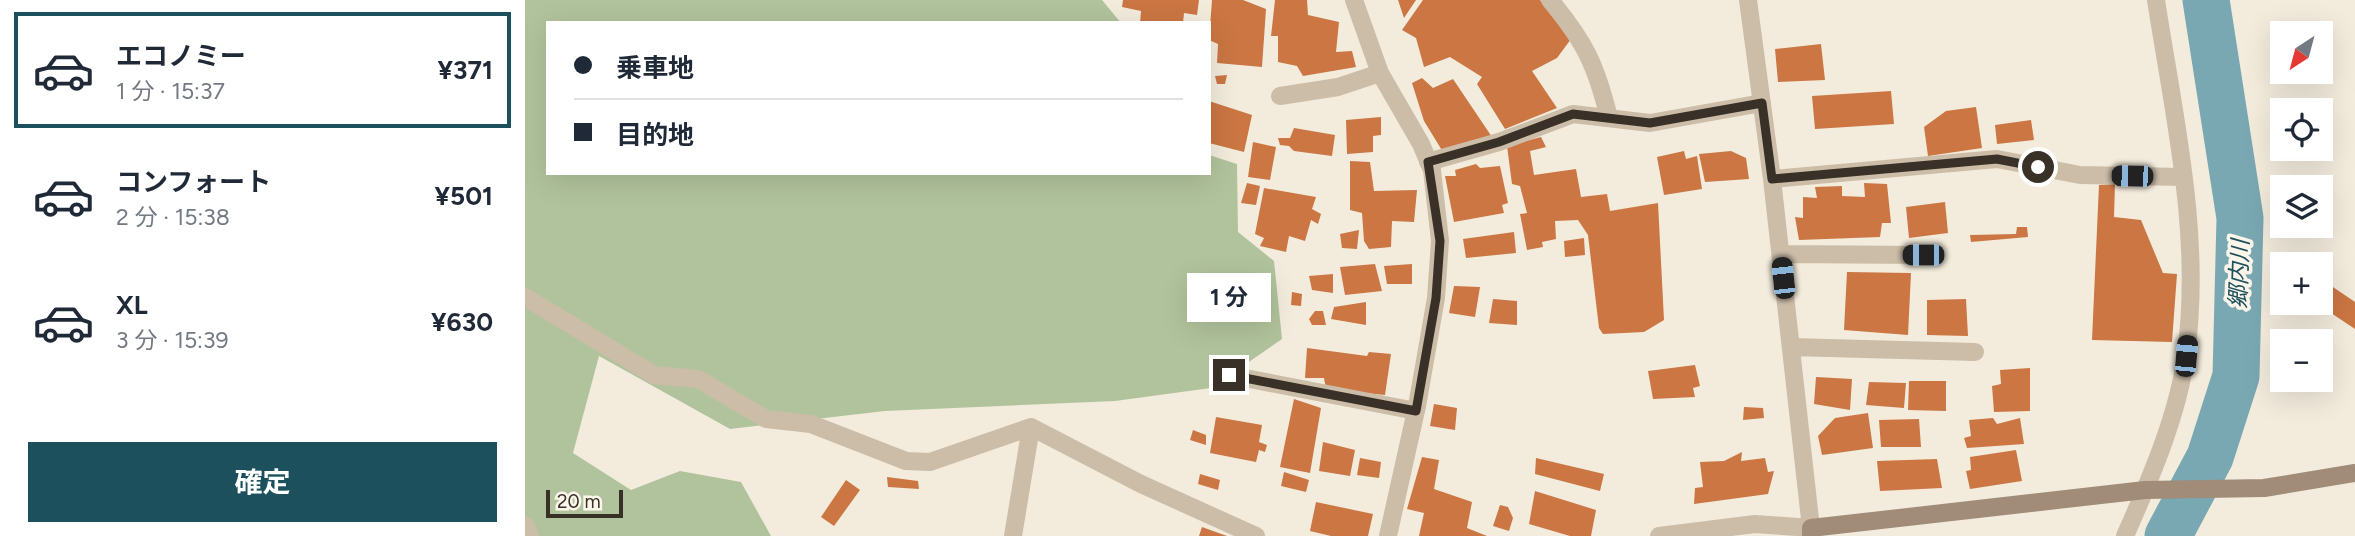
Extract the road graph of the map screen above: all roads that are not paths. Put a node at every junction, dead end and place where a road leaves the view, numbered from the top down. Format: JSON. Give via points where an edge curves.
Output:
{"nodes":[{"id":1,"x":1354,"y":0,"type":"edge"},
{"id":2,"x":1551,"y":0,"type":"edge"},
{"id":3,"x":1748,"y":0,"type":"edge"},
{"id":4,"x":2156,"y":0,"type":"edge"},
{"id":5,"x":1380,"y":73,"type":"junction"},
{"id":6,"x":1280,"y":96,"type":"dead end"},
{"id":7,"x":1762,"y":103,"type":"junction"},
{"id":8,"x":1609,"y":118,"type":"junction"},
{"id":9,"x":1428,"y":162,"type":"junction"},
{"id":10,"x":2183,"y":177,"type":"junction"},
{"id":11,"x":1772,"y":179,"type":"junction"},
{"id":12,"x":1781,"y":254,"type":"junction"},
{"id":13,"x":1923,"y":255,"type":"dead end"},
{"id":14,"x":525,"y":297,"type":"edge"},
{"id":15,"x":1791,"y":347,"type":"junction"},
{"id":16,"x":1975,"y":352,"type":"dead end"},
{"id":17,"x":1229,"y":375,"type":"dead end"},
{"id":18,"x":1416,"y":411,"type":"junction"},
{"id":19,"x":1031,"y":427,"type":"junction"},
{"id":20,"x":2355,"y":473,"type":"edge"},
{"id":21,"x":2145,"y":490,"type":"junction"},
{"id":22,"x":525,"y":525,"type":"edge"},
{"id":23,"x":1811,"y":532,"type":"edge"},
{"id":24,"x":530,"y":536,"type":"edge"},
{"id":25,"x":1013,"y":536,"type":"edge"},
{"id":26,"x":1256,"y":536,"type":"edge"},
{"id":27,"x":1388,"y":536,"type":"edge"},
{"id":28,"x":1659,"y":536,"type":"edge"},
{"id":29,"x":2125,"y":536,"type":"edge"}],
"edges":[{"from":1,"to":5,"type":"street"},
{"from":2,"to":8,"type":"street","via":[[1580,35],[1600,81]]},
{"from":3,"to":7,"type":"street"},
{"from":4,"to":10,"type":"street"},
{"from":5,"to":6,"type":"street","via":[[1338,87]]},
{"from":5,"to":9,"type":"street"},
{"from":7,"to":8,"type":"street","via":[[1650,123]]},
{"from":7,"to":11,"type":"street"},
{"from":8,"to":9,"type":"street","via":[[1573,114]]},
{"from":9,"to":18,"type":"street","via":[[1440,241],[1436,298]]},
{"from":10,"to":11,"type":"street","via":[[2080,175],[1997,159]]},
{"from":10,"to":21,"type":"street","via":[[2191,223],[2192,282],[2186,356],[2179,391]]},
{"from":11,"to":12,"type":"street"},
{"from":12,"to":13,"type":"street"},
{"from":12,"to":15,"type":"street"},
{"from":14,"to":19,"type":"street","via":[[654,375],[698,379],[766,419],[811,424],[906,461],[930,461]]},
{"from":15,"to":16,"type":"street"},
{"from":15,"to":23,"type":"street"},
{"from":17,"to":18,"type":"street"},
{"from":18,"to":27,"type":"street"},
{"from":19,"to":25,"type":"street"},
{"from":19,"to":26,"type":"street"},
{"from":20,"to":21,"type":"street","via":[[2264,488]]},
{"from":21,"to":23,"type":"street"},
{"from":21,"to":29,"type":"street"},
{"from":22,"to":24,"type":"street"},
{"from":23,"to":28,"type":"street","via":[[1755,524]]}]}
